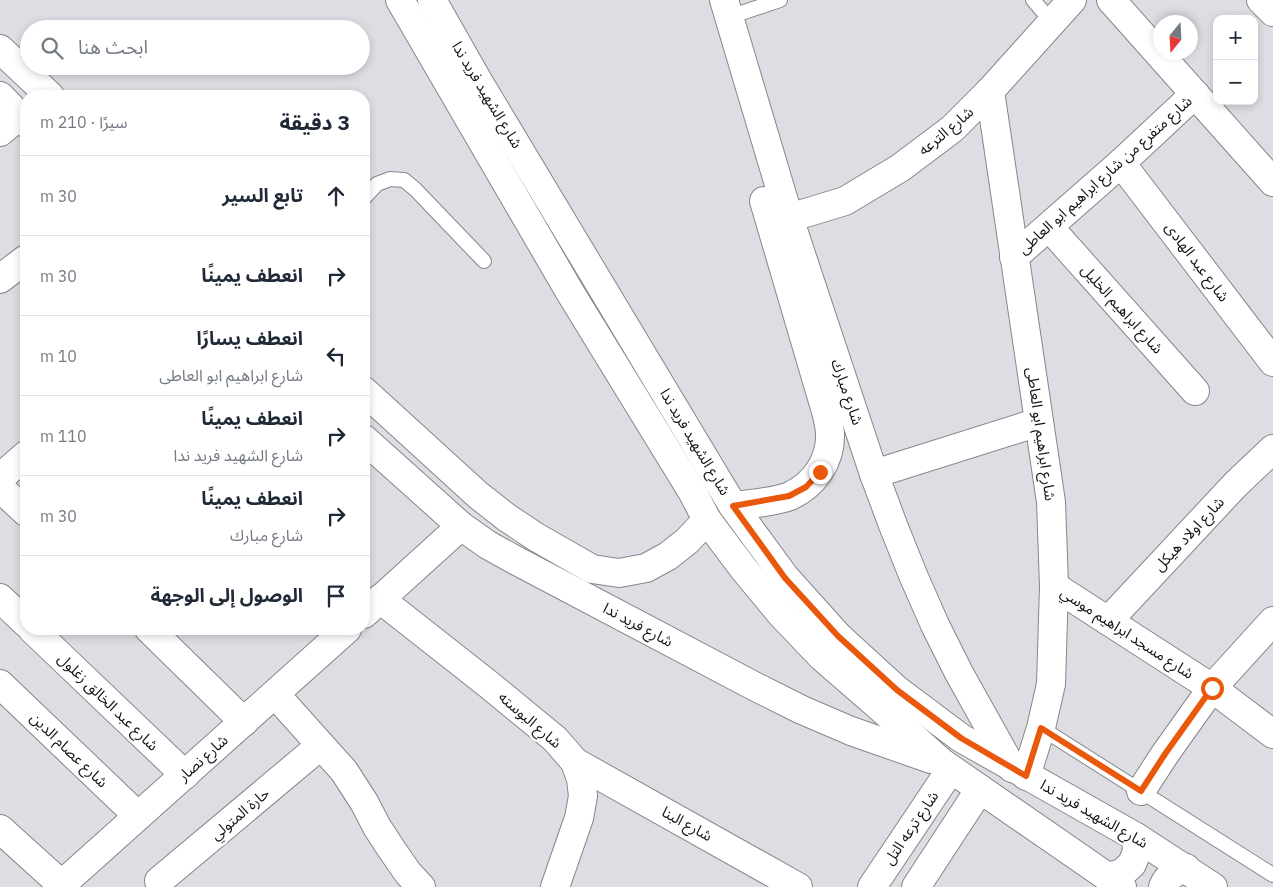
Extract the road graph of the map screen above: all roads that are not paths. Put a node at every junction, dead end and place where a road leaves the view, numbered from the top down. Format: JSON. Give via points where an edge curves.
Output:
{"nodes":[{"id":1,"x":400,"y":0,"type":"edge"},
{"id":2,"x":432,"y":0,"type":"edge"},
{"id":3,"x":780,"y":0,"type":"edge"},
{"id":4,"x":1033,"y":0,"type":"edge"},
{"id":5,"x":1072,"y":0,"type":"edge"},
{"id":6,"x":1111,"y":0,"type":"edge"},
{"id":7,"x":1261,"y":0,"type":"edge"},
{"id":8,"x":717,"y":10,"type":"edge"},
{"id":9,"x":1273,"y":12,"type":"edge"},
{"id":10,"x":1052,"y":22,"type":"junction"},
{"id":11,"x":0,"y":49,"type":"edge"},
{"id":12,"x":20,"y":68,"type":"edge"},
{"id":13,"x":28,"y":75,"type":"edge"},
{"id":14,"x":44,"y":90,"type":"edge"},
{"id":15,"x":990,"y":91,"type":"junction"},
{"id":16,"x":1196,"y":94,"type":"junction"},
{"id":17,"x":0,"y":96,"type":"edge"},
{"id":18,"x":15,"y":124,"type":"edge"},
{"id":19,"x":1121,"y":162,"type":"junction"},
{"id":20,"x":1273,"y":182,"type":"edge"},
{"id":21,"x":370,"y":192,"type":"edge"},
{"id":22,"x":789,"y":218,"type":"junction"},
{"id":23,"x":1049,"y":227,"type":"junction"},
{"id":24,"x":1014,"y":257,"type":"junction"},
{"id":25,"x":484,"y":261,"type":"dead end"},
{"id":26,"x":20,"y":264,"type":"edge"},
{"id":27,"x":0,"y":280,"type":"edge"},
{"id":28,"x":1273,"y":362,"type":"edge"},
{"id":29,"x":1194,"y":391,"type":"dead end"},
{"id":30,"x":370,"y":396,"type":"edge"},
{"id":31,"x":1039,"y":422,"type":"junction"},
{"id":32,"x":1273,"y":448,"type":"edge"},
{"id":33,"x":370,"y":451,"type":"edge"},
{"id":34,"x":20,"y":461,"type":"edge"},
{"id":35,"x":874,"y":474,"type":"junction"},
{"id":36,"x":0,"y":478,"type":"edge"},
{"id":37,"x":0,"y":488,"type":"edge"},
{"id":38,"x":20,"y":506,"type":"edge"},
{"id":39,"x":733,"y":506,"type":"junction"},
{"id":40,"x":707,"y":520,"type":"junction"},
{"id":41,"x":461,"y":526,"type":"junction"},
{"id":42,"x":1054,"y":586,"type":"junction"},
{"id":43,"x":0,"y":598,"type":"edge"},
{"id":44,"x":372,"y":607,"type":"edge"},
{"id":45,"x":20,"y":617,"type":"edge"},
{"id":46,"x":1108,"y":621,"type":"junction"},
{"id":47,"x":1273,"y":621,"type":"edge"},
{"id":48,"x":38,"y":635,"type":"edge"},
{"id":49,"x":164,"y":635,"type":"edge"},
{"id":50,"x":340,"y":635,"type":"edge"},
{"id":51,"x":0,"y":684,"type":"edge"},
{"id":52,"x":1212,"y":688,"type":"junction"},
{"id":53,"x":275,"y":694,"type":"junction"},
{"id":54,"x":244,"y":722,"type":"junction"},
{"id":55,"x":1041,"y":728,"type":"junction"},
{"id":56,"x":1273,"y":734,"type":"edge"},
{"id":57,"x":320,"y":746,"type":"junction"},
{"id":58,"x":575,"y":762,"type":"junction"},
{"id":59,"x":946,"y":766,"type":"junction"},
{"id":60,"x":1019,"y":772,"type":"junction"},
{"id":61,"x":185,"y":775,"type":"junction"},
{"id":62,"x":980,"y":789,"type":"junction"},
{"id":63,"x":1141,"y":791,"type":"junction"},
{"id":64,"x":138,"y":816,"type":"junction"},
{"id":65,"x":0,"y":829,"type":"edge"},
{"id":66,"x":1136,"y":837,"type":"junction"},
{"id":67,"x":1186,"y":868,"type":"junction"},
{"id":68,"x":1273,"y":875,"type":"edge"},
{"id":69,"x":159,"y":881,"type":"dead end"},
{"id":70,"x":1115,"y":882,"type":"edge"},
{"id":71,"x":61,"y":886,"type":"edge"},
{"id":72,"x":416,"y":886,"type":"edge"},
{"id":73,"x":555,"y":887,"type":"edge"},
{"id":74,"x":798,"y":887,"type":"edge"},
{"id":75,"x":872,"y":887,"type":"edge"},
{"id":76,"x":916,"y":887,"type":"edge"},
{"id":77,"x":1163,"y":887,"type":"edge"},
{"id":78,"x":1213,"y":887,"type":"edge"}],
"edges":[{"from":1,"to":40,"type":"street","name":"شارع الشهيد فريد ندا"},
{"from":2,"to":39,"type":"street","name":"شارع الشهيد فريد ندا"},
{"from":3,"to":8,"type":"lane"},
{"from":4,"to":10,"type":"lane"},
{"from":5,"to":10,"type":"street","name":"شارع الترعه"},
{"from":6,"to":16,"type":"street"},
{"from":7,"to":9,"type":"street"},
{"from":8,"to":22,"type":"street","name":"شارع مبارك"},
{"from":8,"to":39,"type":"street","name":"شارع مبارك","via":[[830,434],[828,454],[820,472],[806,487],[789,496]]},
{"from":10,"to":15,"type":"street","name":"شارع الترعه"},
{"from":11,"to":12,"type":"street"},
{"from":13,"to":14,"type":"street"},
{"from":15,"to":22,"type":"street","name":"شارع الترعه","via":[[952,129],[900,168],[845,201]]},
{"from":15,"to":24,"type":"street","name":"شارع ابراهيم ابو العاطى"},
{"from":16,"to":19,"type":"street","name":"شارع متفرع من شارع ابراهيم ابو العاطى"},
{"from":16,"to":20,"type":"street"},
{"from":17,"to":18,"type":"street"},
{"from":19,"to":23,"type":"street","name":"شارع متفرع من شارع ابراهيم ابو العاطى"},
{"from":19,"to":28,"type":"street","name":"شارع عبد الهادى"},
{"from":21,"to":25,"type":"lane","via":[[377,184],[390,179],[404,180]]},
{"from":22,"to":35,"type":"street","name":"شارع مبارك"},
{"from":23,"to":24,"type":"street","name":"شارع متفرع من شارع ابراهيم ابو العاطى"},
{"from":23,"to":29,"type":"street","name":"شارع ابراهيم الخليل"},
{"from":24,"to":31,"type":"street","name":"شارع ابراهيم ابو العاطى"},
{"from":26,"to":27,"type":"street"},
{"from":30,"to":40,"type":"street","via":[[506,517],[592,569],[619,573],[646,568],[688,541]]},
{"from":31,"to":35,"type":"street"},
{"from":31,"to":42,"type":"street","name":"شارع ابراهيم ابو العاطى","via":[[1051,502]]},
{"from":32,"to":46,"type":"street","name":"شارع اولاد هيكل"},
{"from":33,"to":41,"type":"street","name":"شارع فريد ندا"},
{"from":34,"to":36,"type":"street"},
{"from":35,"to":60,"type":"street","name":"شارع مبارك","via":[[935,625],[959,673]]},
{"from":37,"to":38,"type":"street"},
{"from":39,"to":60,"type":"street","name":"شارع الشهيد فريد ندا","via":[[785,578],[838,636],[897,690],[961,738]]},
{"from":40,"to":59,"type":"street","name":"شارع الشهيد فريد ندا","via":[[781,614],[822,657]]},
{"from":41,"to":44,"type":"street"},
{"from":41,"to":59,"type":"street","name":"شارع فريد ندا","via":[[517,562],[802,710],[851,732]]},
{"from":42,"to":46,"type":"street","name":"شارع مسجد ابراهيم موسي"},
{"from":42,"to":55,"type":"street","name":"شارع ابراهيم ابو العاطى","via":[[1051,684]]},
{"from":43,"to":45,"type":"street"},
{"from":44,"to":58,"type":"street","name":"شارع البوسته","via":[[488,684],[555,739]]},
{"from":46,"to":52,"type":"street","name":"شارع مسجد ابراهيم موسي"},
{"from":47,"to":52,"type":"street"},
{"from":48,"to":61,"type":"street","name":"شارع عبد الخالق زغلول"},
{"from":49,"to":54,"type":"street"},
{"from":50,"to":53,"type":"street","name":"شارع نصار"},
{"from":51,"to":64,"type":"street","name":"شارع عصام الدين"},
{"from":52,"to":56,"type":"street","name":"شارع مسجد ابراهيم موسي"},
{"from":52,"to":63,"type":"street"},
{"from":53,"to":54,"type":"street","name":"شارع نصار"},
{"from":53,"to":57,"type":"street"},
{"from":54,"to":61,"type":"street","name":"شارع نصار"},
{"from":55,"to":60,"type":"street","name":"شارع ابراهيم ابو العاطى"},
{"from":55,"to":63,"type":"lane"},
{"from":57,"to":69,"type":"street","name":"حارة المتولي"},
{"from":57,"to":72,"type":"street","via":[[344,772]]},
{"from":58,"to":73,"type":"street","name":"شارع البوسته","via":[[583,796],[579,818]]},
{"from":58,"to":74,"type":"street","name":"شارع البنا"},
{"from":59,"to":62,"type":"street","name":"شارع الشهيد فريد ندا"},
{"from":59,"to":75,"type":"street","name":"شارع ترعه التل"},
{"from":60,"to":66,"type":"street","name":"شارع الشهيد فريد ندا"},
{"from":61,"to":64,"type":"street","name":"شارع نصار"},
{"from":62,"to":70,"type":"street","name":"شارع الشهيد فريد ندا"},
{"from":62,"to":76,"type":"street"},
{"from":63,"to":68,"type":"lane"},
{"from":64,"to":71,"type":"street","name":"شارع نصار"},
{"from":65,"to":71,"type":"street"},
{"from":66,"to":67,"type":"street","name":"شارع الشهيد فريد ندا"},
{"from":66,"to":70,"type":"street","via":[[1137,851],[1132,864]]},
{"from":67,"to":77,"type":"street","via":[[1174,873]]},
{"from":67,"to":78,"type":"street","name":"شارع الشهيد فريد ندا"}]}
